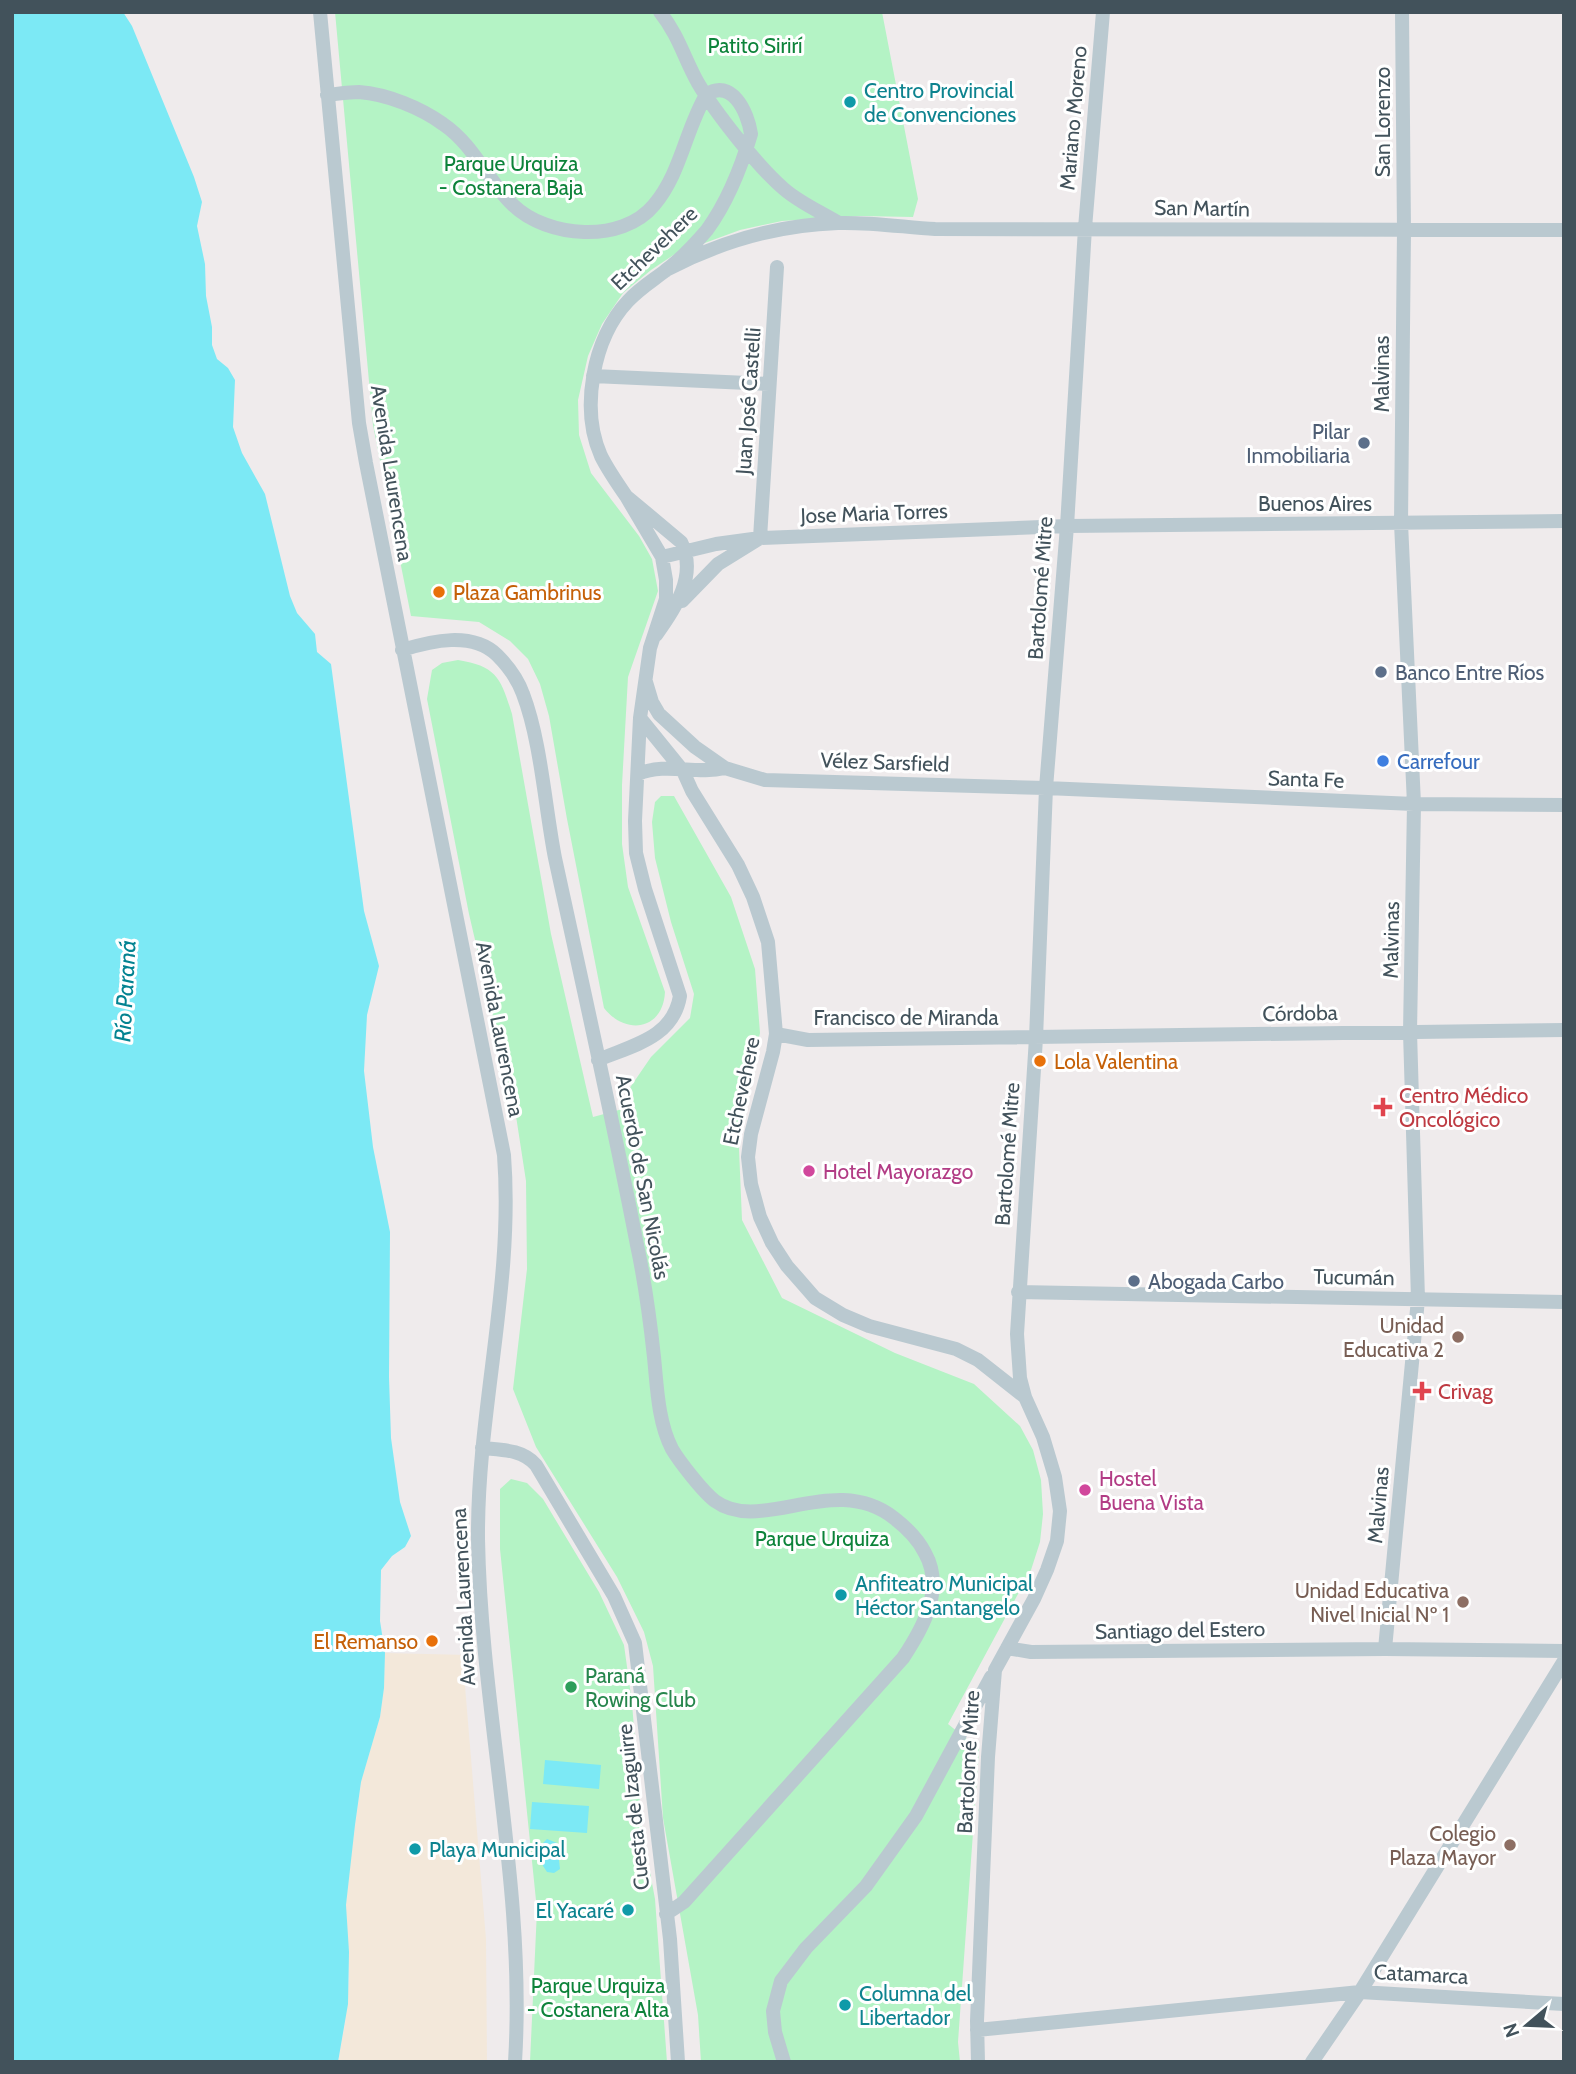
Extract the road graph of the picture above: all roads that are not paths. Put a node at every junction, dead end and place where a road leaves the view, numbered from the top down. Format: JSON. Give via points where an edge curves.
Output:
{"nodes":[{"id":1,"x":320,"y":12,"type":"edge"},
{"id":2,"x":660,"y":12,"type":"edge"},
{"id":3,"x":1103,"y":12,"type":"edge"},
{"id":4,"x":1402,"y":12,"type":"edge"},
{"id":5,"x":327,"y":95,"type":"junction"},
{"id":6,"x":706,"y":95,"type":"junction"},
{"id":7,"x":747,"y":148,"type":"junction"},
{"id":8,"x":839,"y":223,"type":"junction"},
{"id":9,"x":1085,"y":228,"type":"junction"},
{"id":10,"x":1564,"y":230,"type":"edge"},
{"id":11,"x":1404,"y":231,"type":"junction"},
{"id":12,"x":777,"y":267,"type":"dead end"},
{"id":13,"x":668,"y":270,"type":"junction"},
{"id":14,"x":593,"y":376,"type":"junction"},
{"id":15,"x":769,"y":384,"type":"junction"},
{"id":16,"x":626,"y":496,"type":"junction"},
{"id":17,"x":1564,"y":521,"type":"edge"},
{"id":18,"x":1401,"y":523,"type":"junction"},
{"id":19,"x":1066,"y":526,"type":"junction"},
{"id":20,"x":760,"y":538,"type":"junction"},
{"id":21,"x":685,"y":552,"type":"junction"},
{"id":22,"x":662,"y":557,"type":"junction"},
{"id":23,"x":675,"y":609,"type":"junction"},
{"id":24,"x":656,"y":635,"type":"junction"},
{"id":25,"x":402,"y":650,"type":"junction"},
{"id":26,"x":646,"y":682,"type":"junction"},
{"id":27,"x":640,"y":718,"type":"junction"},
{"id":28,"x":725,"y":768,"type":"junction"},
{"id":29,"x":683,"y":771,"type":"junction"},
{"id":30,"x":638,"y":774,"type":"junction"},
{"id":31,"x":1046,"y":788,"type":"junction"},
{"id":32,"x":1414,"y":804,"type":"junction"},
{"id":33,"x":1564,"y":805,"type":"edge"},
{"id":34,"x":1564,"y":1030,"type":"edge"},
{"id":35,"x":1410,"y":1032,"type":"junction"},
{"id":36,"x":776,"y":1034,"type":"junction"},
{"id":37,"x":1036,"y":1038,"type":"junction"},
{"id":38,"x":598,"y":1060,"type":"junction"},
{"id":39,"x":1018,"y":1292,"type":"junction"},
{"id":40,"x":1418,"y":1299,"type":"junction"},
{"id":41,"x":1564,"y":1302,"type":"edge"},
{"id":42,"x":1025,"y":1397,"type":"junction"},
{"id":43,"x":482,"y":1448,"type":"junction"},
{"id":44,"x":1007,"y":1648,"type":"junction"},
{"id":45,"x":1385,"y":1649,"type":"junction"},
{"id":46,"x":1564,"y":1651,"type":"edge"},
{"id":47,"x":1564,"y":1661,"type":"edge"},
{"id":48,"x":995,"y":1670,"type":"junction"},
{"id":49,"x":666,"y":1914,"type":"junction"},
{"id":50,"x":1360,"y":1992,"type":"junction"},
{"id":51,"x":1564,"y":2004,"type":"edge"},
{"id":52,"x":978,"y":2030,"type":"junction"},
{"id":53,"x":515,"y":2062,"type":"edge"},
{"id":54,"x":678,"y":2062,"type":"edge"},
{"id":55,"x":784,"y":2062,"type":"edge"},
{"id":56,"x":978,"y":2062,"type":"edge"},
{"id":57,"x":1312,"y":2062,"type":"edge"}],
"edges":[{"from":1,"to":5,"type":"street","name":"Avenida Laurencena"},
{"from":2,"to":6,"type":"street"},
{"from":3,"to":9,"type":"street","name":"Mariano Moreno"},
{"from":4,"to":11,"type":"street","name":"San Lorenzo"},
{"from":5,"to":6,"type":"street","via":[[359,92],[427,114],[467,145],[514,207],[561,229],[588,233],[630,223],[651,209],[676,173],[686,136]]},
{"from":5,"to":25,"type":"street","name":"Avenida Laurencena","via":[[359,423]]},
{"from":6,"to":7,"type":"street"},
{"from":6,"to":7,"type":"street","name":"Etchevehere","via":[[724,89],[731,93],[749,124]]},
{"from":7,"to":8,"type":"street","via":[[783,188]]},
{"from":7,"to":13,"type":"street","name":"Etchevehere","via":[[720,211]]},
{"from":8,"to":9,"type":"street","name":"San Martín","via":[[935,229]]},
{"from":8,"to":13,"type":"street","name":"San Martín","via":[[784,228],[741,239],[704,250]]},
{"from":9,"to":11,"type":"street","name":"San Martín"},
{"from":9,"to":19,"type":"street","name":"Bartolomé Mitre"},
{"from":10,"to":11,"type":"street","name":"San Martín"},
{"from":11,"to":18,"type":"street","name":"Malvinas"},
{"from":12,"to":15,"type":"street","name":"Juan José Castelli"},
{"from":13,"to":14,"type":"street","name":"Etchevehere","via":[[642,287],[614,317],[601,341]]},
{"from":14,"to":15,"type":"street"},
{"from":14,"to":16,"type":"street","name":"Etchevehere","via":[[593,431],[600,454]]},
{"from":15,"to":20,"type":"street","name":"Juan José Castelli"},
{"from":16,"to":21,"type":"street","name":"Etchevehere","via":[[681,542]]},
{"from":16,"to":22,"type":"street","name":"Etchevehere"},
{"from":17,"to":18,"type":"street","name":"Buenos Aires"},
{"from":18,"to":19,"type":"street","name":"Buenos Aires"},
{"from":18,"to":32,"type":"street","name":"Malvinas"},
{"from":19,"to":20,"type":"street","name":"Jose Maria Torres"},
{"from":19,"to":31,"type":"street","name":"Bartolomé Mitre"},
{"from":20,"to":21,"type":"street","name":"Jose Maria Torres"},
{"from":20,"to":23,"type":"street","via":[[718,564]]},
{"from":21,"to":22,"type":"street"},
{"from":21,"to":23,"type":"street","name":"Etchevehere","via":[[686,575]]},
{"from":22,"to":24,"type":"street","name":"Etchevehere","via":[[666,599]]},
{"from":23,"to":24,"type":"street","name":"Etchevehere"},
{"from":24,"to":26,"type":"street","name":"Etchevehere"},
{"from":25,"to":38,"type":"street","name":"Acuerdo de San Nicolás","via":[[455,639],[478,644],[495,653],[523,693]]},
{"from":25,"to":43,"type":"street","name":"Avenida Laurencena","via":[[504,1154],[504,1276]]},
{"from":26,"to":27,"type":"street"},
{"from":26,"to":28,"type":"street","name":"Vélez Sarsfield","via":[[659,714]]},
{"from":27,"to":29,"type":"street","name":"Etchevehere"},
{"from":27,"to":30,"type":"street"},
{"from":28,"to":29,"type":"street","name":"Vélez Sarsfield"},
{"from":28,"to":31,"type":"street","name":"Vélez Sarsfield","via":[[765,780]]},
{"from":29,"to":30,"type":"street","name":"Vélez Sarsfield","via":[[663,767]]},
{"from":29,"to":36,"type":"street","name":"Etchevehere","via":[[753,897],[768,942]]},
{"from":30,"to":38,"type":"street","via":[[636,853],[675,975],[678,1012],[657,1034]]},
{"from":31,"to":32,"type":"street","name":"Santa Fe"},
{"from":31,"to":37,"type":"street","name":"Bartolomé Mitre"},
{"from":32,"to":33,"type":"street","name":"Santa Fe"},
{"from":32,"to":35,"type":"street","name":"Malvinas"},
{"from":34,"to":35,"type":"street","name":"Córdoba"},
{"from":35,"to":37,"type":"street","name":"Córdoba"},
{"from":35,"to":40,"type":"street","name":"Malvinas"},
{"from":36,"to":37,"type":"street","name":"Francisco de Miranda","via":[[808,1040]]},
{"from":36,"to":42,"type":"street","name":"Etchevehere","via":[[748,1157],[760,1217],[787,1266],[816,1298],[843,1315],[956,1349],[978,1360]]},
{"from":37,"to":39,"type":"street","name":"Bartolomé Mitre"},
{"from":38,"to":49,"type":"street","name":"Acuerdo de San Nicolás","via":[[641,1263],[657,1392],[672,1448],[714,1500],[732,1508],[748,1511],[832,1499],[862,1500],[883,1509],[918,1540],[928,1558],[932,1582],[926,1622],[903,1658],[684,1902]]},
{"from":39,"to":40,"type":"street","name":"Tucumán"},
{"from":39,"to":42,"type":"street","name":"Bartolomé Mitre","via":[[1017,1344]]},
{"from":40,"to":41,"type":"street","name":"Tucumán"},
{"from":40,"to":45,"type":"street","name":"Malvinas"},
{"from":42,"to":44,"type":"street","name":"Bartolomé Mitre","via":[[1043,1437],[1060,1511],[1057,1541],[1047,1570]]},
{"from":43,"to":49,"type":"street","name":"Cuesta de Izaguirre","via":[[520,1454],[536,1465],[631,1630],[638,1656]]},
{"from":43,"to":53,"type":"street","name":"Avenida Laurencena","via":[[478,1543],[514,1940]]},
{"from":44,"to":45,"type":"street","name":"Santiago del Estero","via":[[1031,1652]]},
{"from":44,"to":48,"type":"street","name":"Bartolomé Mitre"},
{"from":45,"to":46,"type":"street","name":"Santiago del Estero"},
{"from":47,"to":50,"type":"street"},
{"from":48,"to":52,"type":"street","name":"Bartolomé Mitre"},
{"from":48,"to":55,"type":"street","via":[[916,1816],[866,1886],[781,1980],[774,2011]]},
{"from":49,"to":54,"type":"street","name":"Cuesta de Izaguirre"},
{"from":50,"to":51,"type":"street","name":"Catamarca"},
{"from":50,"to":52,"type":"street","name":"Catamarca"},
{"from":50,"to":57,"type":"street"},
{"from":52,"to":56,"type":"street","name":"Bartolomé Mitre"}]}
